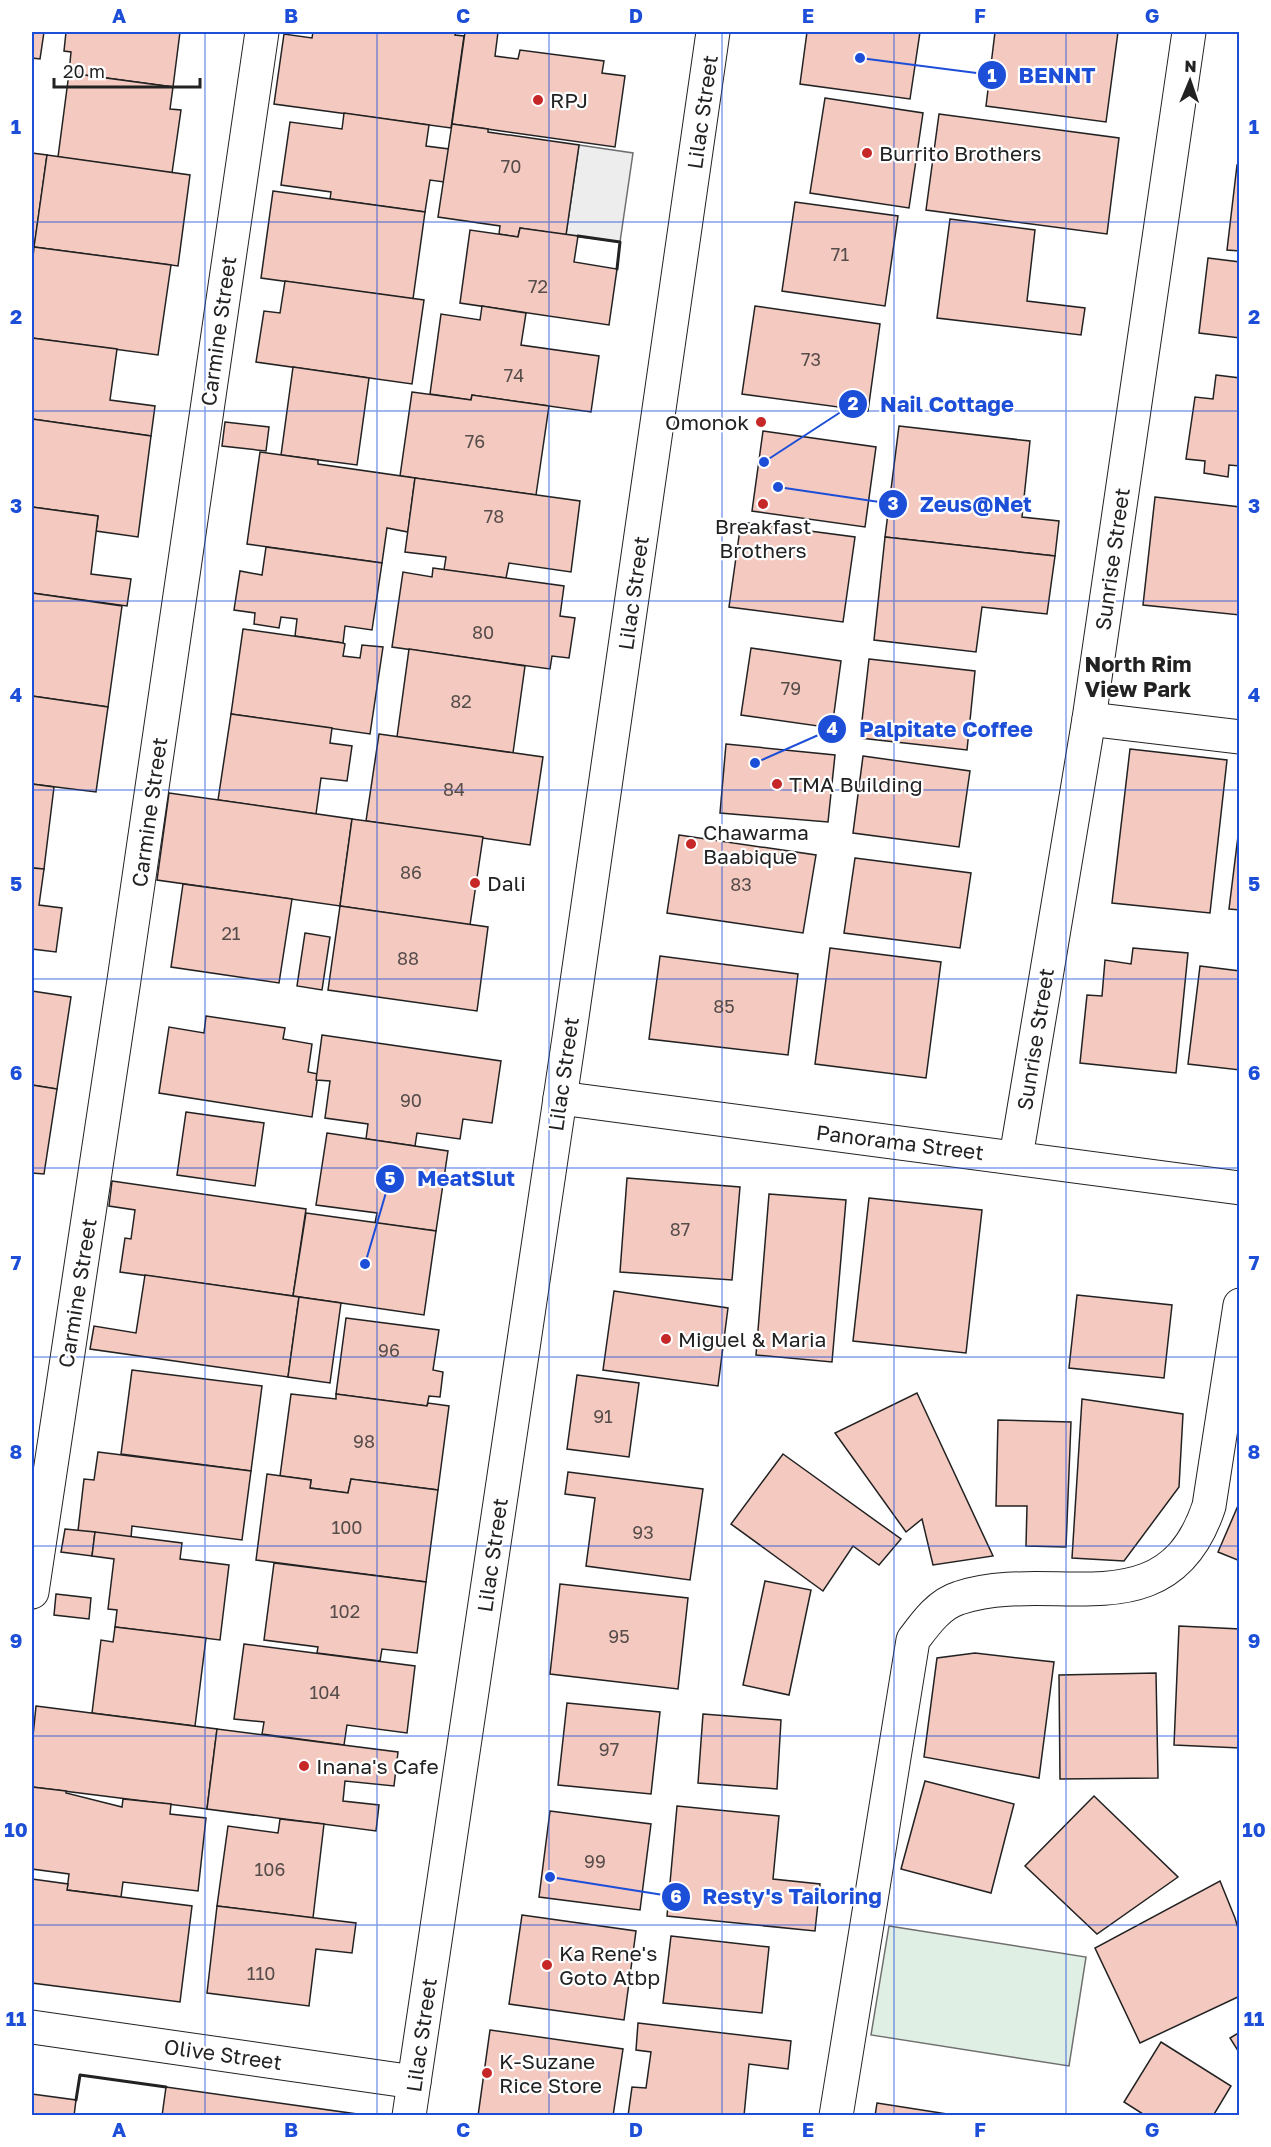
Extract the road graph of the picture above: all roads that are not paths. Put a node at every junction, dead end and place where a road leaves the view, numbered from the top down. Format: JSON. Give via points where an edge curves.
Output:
{"nodes":[{"id":1,"x":262,"y":32,"type":"edge"},
{"id":2,"x":713,"y":32,"type":"edge"},
{"id":3,"x":1189,"y":32,"type":"edge"},
{"id":4,"x":1089,"y":718,"type":"junction"},
{"id":5,"x":1239,"y":737,"type":"edge"},
{"id":6,"x":560,"y":1098,"type":"junction"},
{"id":7,"x":1016,"y":1157,"type":"junction"},
{"id":8,"x":1239,"y":1188,"type":"edge"},
{"id":9,"x":1239,"y":1305,"type":"edge"},
{"id":10,"x":32,"y":1592,"type":"edge"},
{"id":11,"x":32,"y":2027,"type":"edge"},
{"id":12,"x":414,"y":2082,"type":"junction"},
{"id":13,"x":409,"y":2115,"type":"edge"},
{"id":14,"x":836,"y":2115,"type":"edge"}],
"edges":[{"from":1,"to":10,"type":"street","name":"Carmine Street"},
{"from":2,"to":6,"type":"street","name":"Lilac Street"},
{"from":3,"to":4,"type":"street","name":"Sunrise Street"},
{"from":4,"to":5,"type":"street"},
{"from":4,"to":7,"type":"street","name":"Sunrise Street"},
{"from":6,"to":7,"type":"street","name":"Panorama Street"},
{"from":6,"to":12,"type":"street","name":"Lilac Street"},
{"from":7,"to":8,"type":"street","name":"Panorama Street"},
{"from":9,"to":14,"type":"street","via":[[1209,1506],[1202,1528],[1176,1563],[1135,1585],[1112,1589],[1006,1589],[958,1598],[937,1611],[913,1641]]},
{"from":11,"to":12,"type":"street","name":"Olive Street"},
{"from":12,"to":13,"type":"street","name":"Lilac Street"}]}
